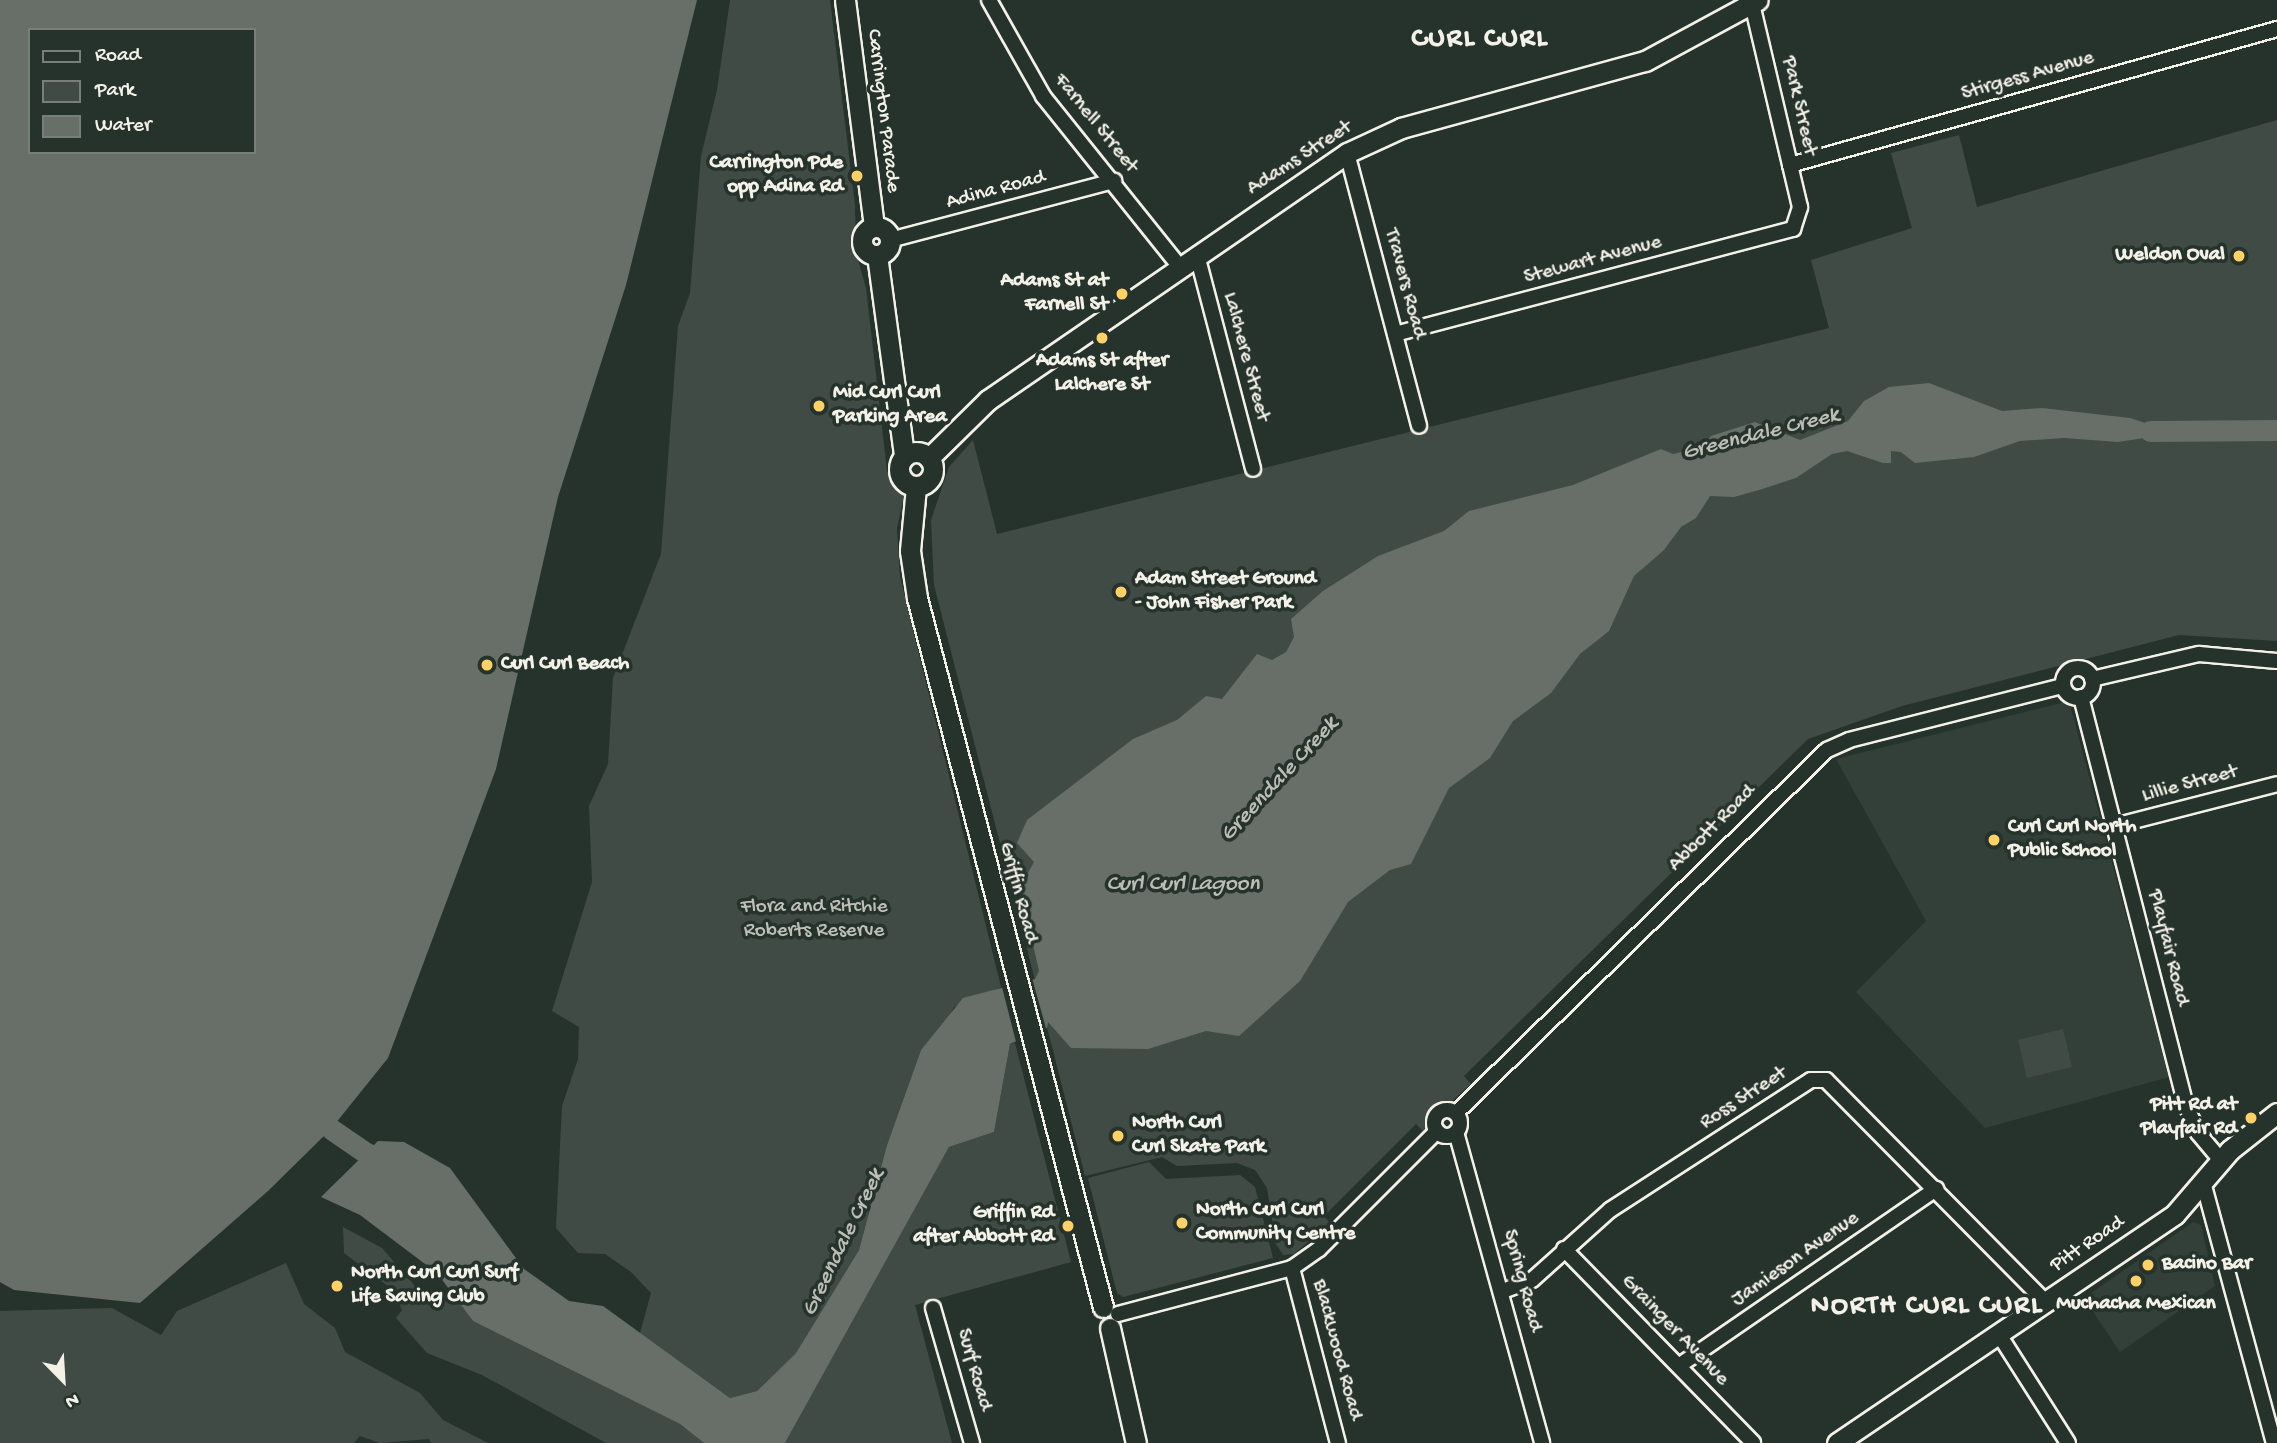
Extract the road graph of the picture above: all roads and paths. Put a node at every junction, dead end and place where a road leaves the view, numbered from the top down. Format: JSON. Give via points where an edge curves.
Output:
{"nodes":[{"id":1,"x":845,"y":0,"type":"edge"},
{"id":2,"x":989,"y":0,"type":"edge"},
{"id":3,"x":1753,"y":1,"type":"edge"},
{"id":4,"x":2277,"y":29,"type":"edge"},
{"id":5,"x":1347,"y":153,"type":"junction"},
{"id":6,"x":1790,"y":165,"type":"junction"},
{"id":7,"x":1114,"y":181,"type":"junction"},
{"id":8,"x":1798,"y":223,"type":"joint"},
{"id":9,"x":880,"y":241,"type":"junction"},
{"id":10,"x":1196,"y":255,"type":"junction"},
{"id":11,"x":1180,"y":267,"type":"junction"},
{"id":12,"x":1395,"y":334,"type":"junction"},
{"id":13,"x":1419,"y":426,"type":"dead end"},
{"id":14,"x":904,"y":456,"type":"junction"},
{"id":15,"x":929,"y":458,"type":"junction"},
{"id":16,"x":1253,"y":469,"type":"dead end"},
{"id":17,"x":916,"y":486,"type":"junction"},
{"id":18,"x":2277,"y":661,"type":"edge"},
{"id":19,"x":2092,"y":680,"type":"junction"},
{"id":20,"x":2063,"y":686,"type":"junction"},
{"id":21,"x":2081,"y":697,"type":"junction"},
{"id":22,"x":2277,"y":784,"type":"edge"},
{"id":23,"x":2114,"y":826,"type":"junction"},
{"id":24,"x":2277,"y":1113,"type":"edge"},
{"id":25,"x":1456,"y":1114,"type":"junction"},
{"id":26,"x":1437,"y":1131,"type":"junction"},
{"id":27,"x":1456,"y":1132,"type":"junction"},
{"id":28,"x":2221,"y":1160,"type":"junction"},
{"id":29,"x":2203,"y":1182,"type":"junction"},
{"id":30,"x":1936,"y":1189,"type":"junction"},
{"id":31,"x":1564,"y":1249,"type":"junction"},
{"id":32,"x":1292,"y":1268,"type":"junction"},
{"id":33,"x":1503,"y":1291,"type":"junction"},
{"id":34,"x":2045,"y":1301,"type":"junction"},
{"id":35,"x":933,"y":1308,"type":"dead end"},
{"id":36,"x":1110,"y":1316,"type":"junction"},
{"id":37,"x":1998,"y":1333,"type":"junction"},
{"id":38,"x":1680,"y":1365,"type":"junction"},
{"id":39,"x":972,"y":1443,"type":"edge"},
{"id":40,"x":1136,"y":1443,"type":"edge"},
{"id":41,"x":1338,"y":1443,"type":"edge"},
{"id":42,"x":1542,"y":1443,"type":"edge"},
{"id":43,"x":1753,"y":1443,"type":"edge"},
{"id":44,"x":1837,"y":1443,"type":"edge"},
{"id":45,"x":2068,"y":1443,"type":"edge"},
{"id":46,"x":2274,"y":1443,"type":"edge"}],
"edges":[{"from":1,"to":9,"type":"main road","name":"Carrington Parade"},
{"from":2,"to":7,"type":"street","name":"Farnell Street","via":[[1043,96]]},
{"from":3,"to":5,"type":"main road","name":"Adams Street","via":[[1645,61],[1401,128]]},
{"from":3,"to":6,"type":"street","name":"Park Street"},
{"from":4,"to":6,"type":"street","name":"Stirgess Avenue"},
{"from":5,"to":10,"type":"main road","name":"Adams Street"},
{"from":5,"to":12,"type":"street","name":"Travers Road"},
{"from":6,"to":8,"type":"street","name":"Park Street"},
{"from":7,"to":9,"type":"street","name":"Adina Road"},
{"from":7,"to":11,"type":"street","name":"Farnell Street"},
{"from":8,"to":12,"type":"street","name":"Stewart Avenue","via":[[1785,233]]},
{"from":9,"to":14,"type":"main road","name":"Carrington Parade"},
{"from":10,"to":11,"type":"main road","name":"Adams Street"},
{"from":10,"to":16,"type":"street","name":"Lalchere Street"},
{"from":11,"to":15,"type":"main road","name":"Adams Street","via":[[982,405]]},
{"from":12,"to":13,"type":"street","name":"Travers Road"},
{"from":14,"to":15,"type":"main road","via":[[915,452]]},
{"from":14,"to":17,"type":"main road","via":[[899,472],[905,483]]},
{"from":15,"to":17,"type":"main road","via":[[933,474]]},
{"from":17,"to":36,"type":"main road","name":"Griffin Road","via":[[910,551],[913,578],[1031,1037]]},
{"from":18,"to":19,"type":"street","name":"Abbott Road","via":[[2199,654]]},
{"from":19,"to":20,"type":"street","name":"Abbott Road","via":[[2087,671],[2074,668],[2066,673]]},
{"from":19,"to":21,"type":"street","via":[[2091,689]]},
{"from":20,"to":21,"type":"street","via":[[2072,697]]},
{"from":20,"to":25,"type":"street","name":"Abbott Road","via":[[1849,740],[1827,750]]},
{"from":21,"to":23,"type":"street","name":"Playfair Road"},
{"from":22,"to":23,"type":"street","name":"Lillie Street"},
{"from":23,"to":28,"type":"street","name":"Playfair Road","via":[[2186,1105],[2198,1133]]},
{"from":24,"to":28,"type":"main road","name":"Pitt Road"},
{"from":25,"to":26,"type":"street","name":"Abbott Road","via":[[1440,1112],[1434,1123]]},
{"from":25,"to":27,"type":"street","via":[[1460,1121]]},
{"from":26,"to":27,"type":"street","via":[[1444,1136]]},
{"from":26,"to":32,"type":"street","name":"Abbott Road","via":[[1319,1250]]},
{"from":27,"to":33,"type":"street","name":"Spring Road"},
{"from":28,"to":29,"type":"main road","name":"Pitt Road"},
{"from":29,"to":34,"type":"main road","name":"Pitt Road","via":[[2175,1214]]},
{"from":29,"to":46,"type":"street"},
{"from":30,"to":31,"type":"street","name":"Ross Street","via":[[1826,1080],[1811,1080],[1610,1210]]},
{"from":30,"to":34,"type":"street","name":"Ross Street"},
{"from":30,"to":38,"type":"street","name":"Jamieson Avenue"},
{"from":31,"to":33,"type":"street","name":"Ross Street","via":[[1532,1280]]},
{"from":31,"to":38,"type":"street","name":"Grainger Avenue"},
{"from":32,"to":36,"type":"street","name":"Abbott Road"},
{"from":32,"to":41,"type":"street","name":"Blackwood Road"},
{"from":33,"to":42,"type":"street","name":"Spring Road"},
{"from":34,"to":37,"type":"main road","name":"Pitt Road"},
{"from":35,"to":39,"type":"street","name":"Surf Road"},
{"from":36,"to":40,"type":"main road","name":"Griffin Road"},
{"from":37,"to":44,"type":"main road","name":"Pitt Road"},
{"from":37,"to":45,"type":"street"},
{"from":38,"to":43,"type":"street","name":"Grainger Avenue"}]}
